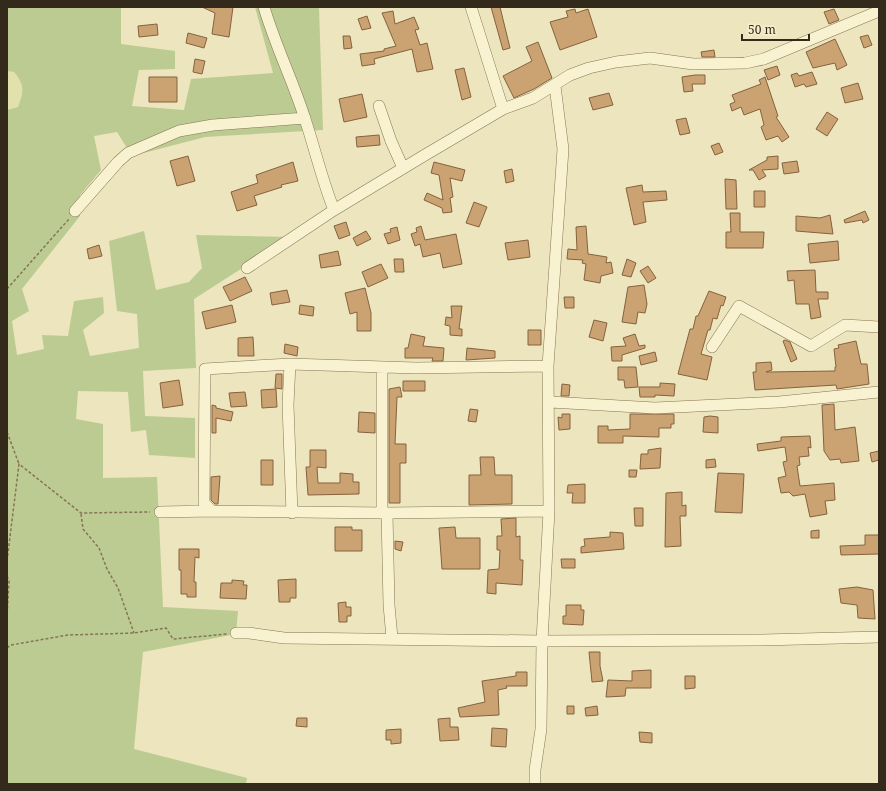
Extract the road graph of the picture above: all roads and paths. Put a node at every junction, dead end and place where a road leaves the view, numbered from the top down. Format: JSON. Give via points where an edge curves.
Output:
{"nodes":[{"id":1,"x":264,"y":7,"type":"edge"},
{"id":2,"x":471,"y":7,"type":"edge"},
{"id":3,"x":879,"y":11,"type":"edge"},
{"id":4,"x":555,"y":86,"type":"junction"},
{"id":5,"x":379,"y":106,"type":"dead end"},
{"id":6,"x":503,"y":109,"type":"junction"},
{"id":7,"x":305,"y":118,"type":"junction"},
{"id":8,"x":404,"y":168,"type":"junction"},
{"id":9,"x":334,"y":210,"type":"junction"},
{"id":10,"x":75,"y":211,"type":"joint"},
{"id":11,"x":246,"y":268,"type":"dead end"},
{"id":12,"x":7,"y":289,"type":"edge"},
{"id":13,"x":879,"y":327,"type":"edge"},
{"id":14,"x":712,"y":346,"type":"dead end"},
{"id":15,"x":290,"y":364,"type":"junction"},
{"id":16,"x":548,"y":366,"type":"junction"},
{"id":17,"x":382,"y":367,"type":"junction"},
{"id":18,"x":879,"y":392,"type":"edge"},
{"id":19,"x":550,"y":402,"type":"junction"},
{"id":20,"x":7,"y":432,"type":"edge"},
{"id":21,"x":18,"y":464,"type":"junction"},
{"id":22,"x":212,"y":511,"type":"junction"},
{"id":23,"x":549,"y":511,"type":"junction"},
{"id":24,"x":160,"y":512,"type":"joint"},
{"id":25,"x":81,"y":513,"type":"junction"},
{"id":26,"x":292,"y":513,"type":"junction"},
{"id":27,"x":384,"y":513,"type":"junction"},
{"id":28,"x":7,"y":561,"type":"edge"},
{"id":29,"x":7,"y":576,"type":"edge"},
{"id":30,"x":7,"y":617,"type":"edge"},
{"id":31,"x":134,"y":633,"type":"junction"},
{"id":32,"x":236,"y":633,"type":"joint"},
{"id":33,"x":879,"y":637,"type":"edge"},
{"id":34,"x":392,"y":638,"type":"junction"},
{"id":35,"x":542,"y":641,"type":"junction"},
{"id":36,"x":7,"y":648,"type":"edge"},
{"id":37,"x":535,"y":784,"type":"edge"}],
"edges":[{"from":1,"to":7,"type":"street"},
{"from":2,"to":6,"type":"street"},
{"from":3,"to":4,"type":"street","via":[[764,59],[737,63],[693,64],[650,58],[589,68],[570,75]]},
{"from":4,"to":6,"type":"street"},
{"from":4,"to":16,"type":"street","via":[[563,149]]},
{"from":5,"to":8,"type":"street"},
{"from":6,"to":8,"type":"street"},
{"from":7,"to":9,"type":"street","via":[[325,189]]},
{"from":7,"to":10,"type":"street","via":[[213,124],[179,131],[128,153]]},
{"from":8,"to":9,"type":"street"},
{"from":9,"to":11,"type":"street"},
{"from":10,"to":12,"type":"path"},
{"from":13,"to":14,"type":"street","via":[[845,325],[811,346],[739,306]]},
{"from":15,"to":17,"type":"street"},
{"from":15,"to":22,"type":"street","via":[[205,369],[204,503]]},
{"from":15,"to":26,"type":"street","via":[[288,406]]},
{"from":16,"to":17,"type":"street"},
{"from":16,"to":19,"type":"street"},
{"from":17,"to":27,"type":"street"},
{"from":18,"to":19,"type":"street","via":[[779,402],[655,408]]},
{"from":19,"to":23,"type":"street"},
{"from":20,"to":21,"type":"path"},
{"from":21,"to":25,"type":"path"},
{"from":21,"to":28,"type":"path"},
{"from":22,"to":24,"type":"street"},
{"from":22,"to":26,"type":"street"},
{"from":23,"to":27,"type":"street"},
{"from":23,"to":35,"type":"street"},
{"from":24,"to":25,"type":"path"},
{"from":25,"to":31,"type":"path","via":[[83,529],[99,548],[118,588]]},
{"from":26,"to":27,"type":"street"},
{"from":27,"to":34,"type":"street"},
{"from":29,"to":30,"type":"path"},
{"from":31,"to":32,"type":"path","via":[[166,628],[172,639]]},
{"from":31,"to":36,"type":"path","via":[[68,635],[11,645]]},
{"from":32,"to":34,"type":"street","via":[[284,638]]},
{"from":33,"to":35,"type":"street"},
{"from":34,"to":35,"type":"street"},
{"from":35,"to":37,"type":"street","via":[[541,729]]}]}
